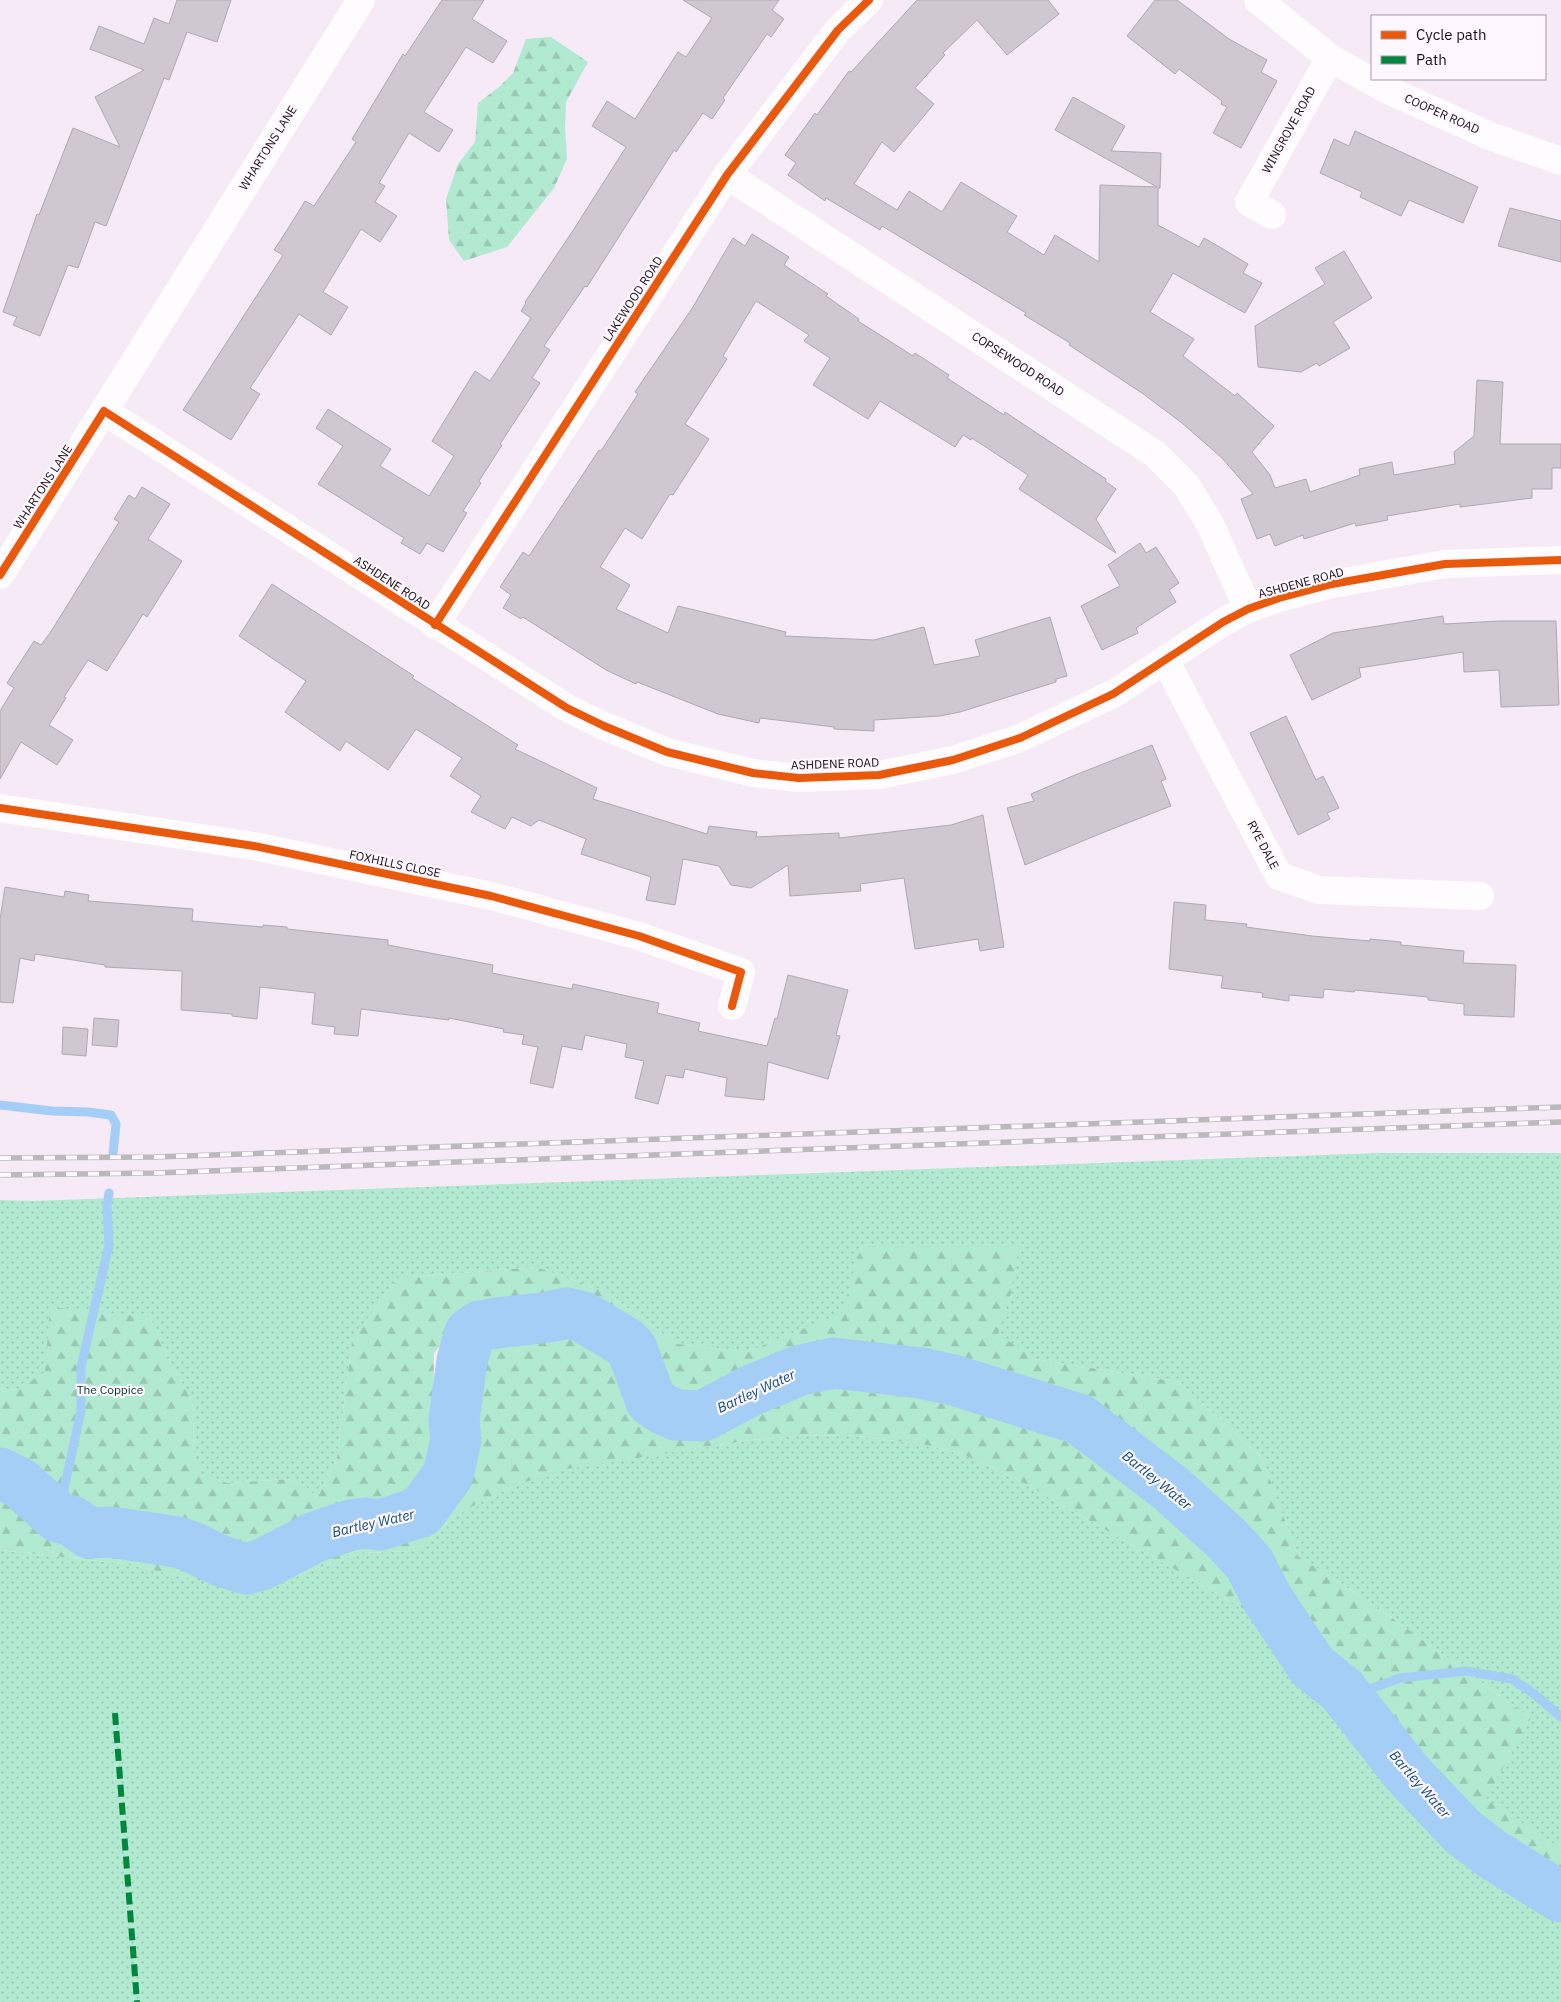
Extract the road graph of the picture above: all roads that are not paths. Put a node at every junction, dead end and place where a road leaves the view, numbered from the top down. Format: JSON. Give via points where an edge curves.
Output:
{"nodes":[{"id":1,"x":361,"y":0,"type":"edge"},
{"id":2,"x":869,"y":0,"type":"edge"},
{"id":3,"x":1258,"y":0,"type":"edge"},
{"id":4,"x":1330,"y":58,"type":"junction"},
{"id":5,"x":1561,"y":161,"type":"edge"},
{"id":6,"x":727,"y":174,"type":"junction"},
{"id":7,"x":1272,"y":215,"type":"dead end"},
{"id":8,"x":104,"y":411,"type":"junction"},
{"id":9,"x":1561,"y":560,"type":"edge"},
{"id":10,"x":0,"y":575,"type":"edge"},
{"id":11,"x":1248,"y":609,"type":"junction"},
{"id":12,"x":435,"y":624,"type":"junction"},
{"id":13,"x":1165,"y":660,"type":"junction"},
{"id":14,"x":0,"y":808,"type":"edge"},
{"id":15,"x":1480,"y":896,"type":"dead end"},
{"id":16,"x":732,"y":1006,"type":"dead end"}],
"edges":[{"from":1,"to":8,"type":"street","name":"WHARTONS LANE"},
{"from":2,"to":6,"type":"street","name":"LAKEWOOD ROAD","via":[[838,30]]},
{"from":3,"to":4,"type":"street","name":"COOPER ROAD"},
{"from":4,"to":5,"type":"street","name":"COOPER ROAD","via":[[1418,104],[1490,136]]},
{"from":4,"to":7,"type":"street","name":"WINGROVE ROAD","via":[[1240,197]]},
{"from":6,"to":11,"type":"street","name":"COPSEWOOD ROAD","via":[[1155,454],[1186,484],[1210,524]]},
{"from":6,"to":12,"type":"street","name":"LAKEWOOD ROAD"},
{"from":8,"to":10,"type":"street","name":"WHARTONS LANE"},
{"from":8,"to":12,"type":"street","name":"ASHDENE ROAD"},
{"from":9,"to":11,"type":"street","name":"ASHDENE ROAD","via":[[1445,564],[1332,584]]},
{"from":11,"to":13,"type":"street","name":"ASHDENE ROAD"},
{"from":12,"to":13,"type":"street","name":"ASHDENE ROAD","via":[[567,708],[643,743],[690,759],[753,773],[799,778],[879,775],[953,760],[998,746],[1088,708]]},
{"from":13,"to":15,"type":"street","name":"RYE DALE","via":[[1279,876],[1318,890]]},
{"from":14,"to":16,"type":"street","name":"FOXHILLS CLOSE","via":[[254,846],[491,896],[639,936],[741,972]]}]}
